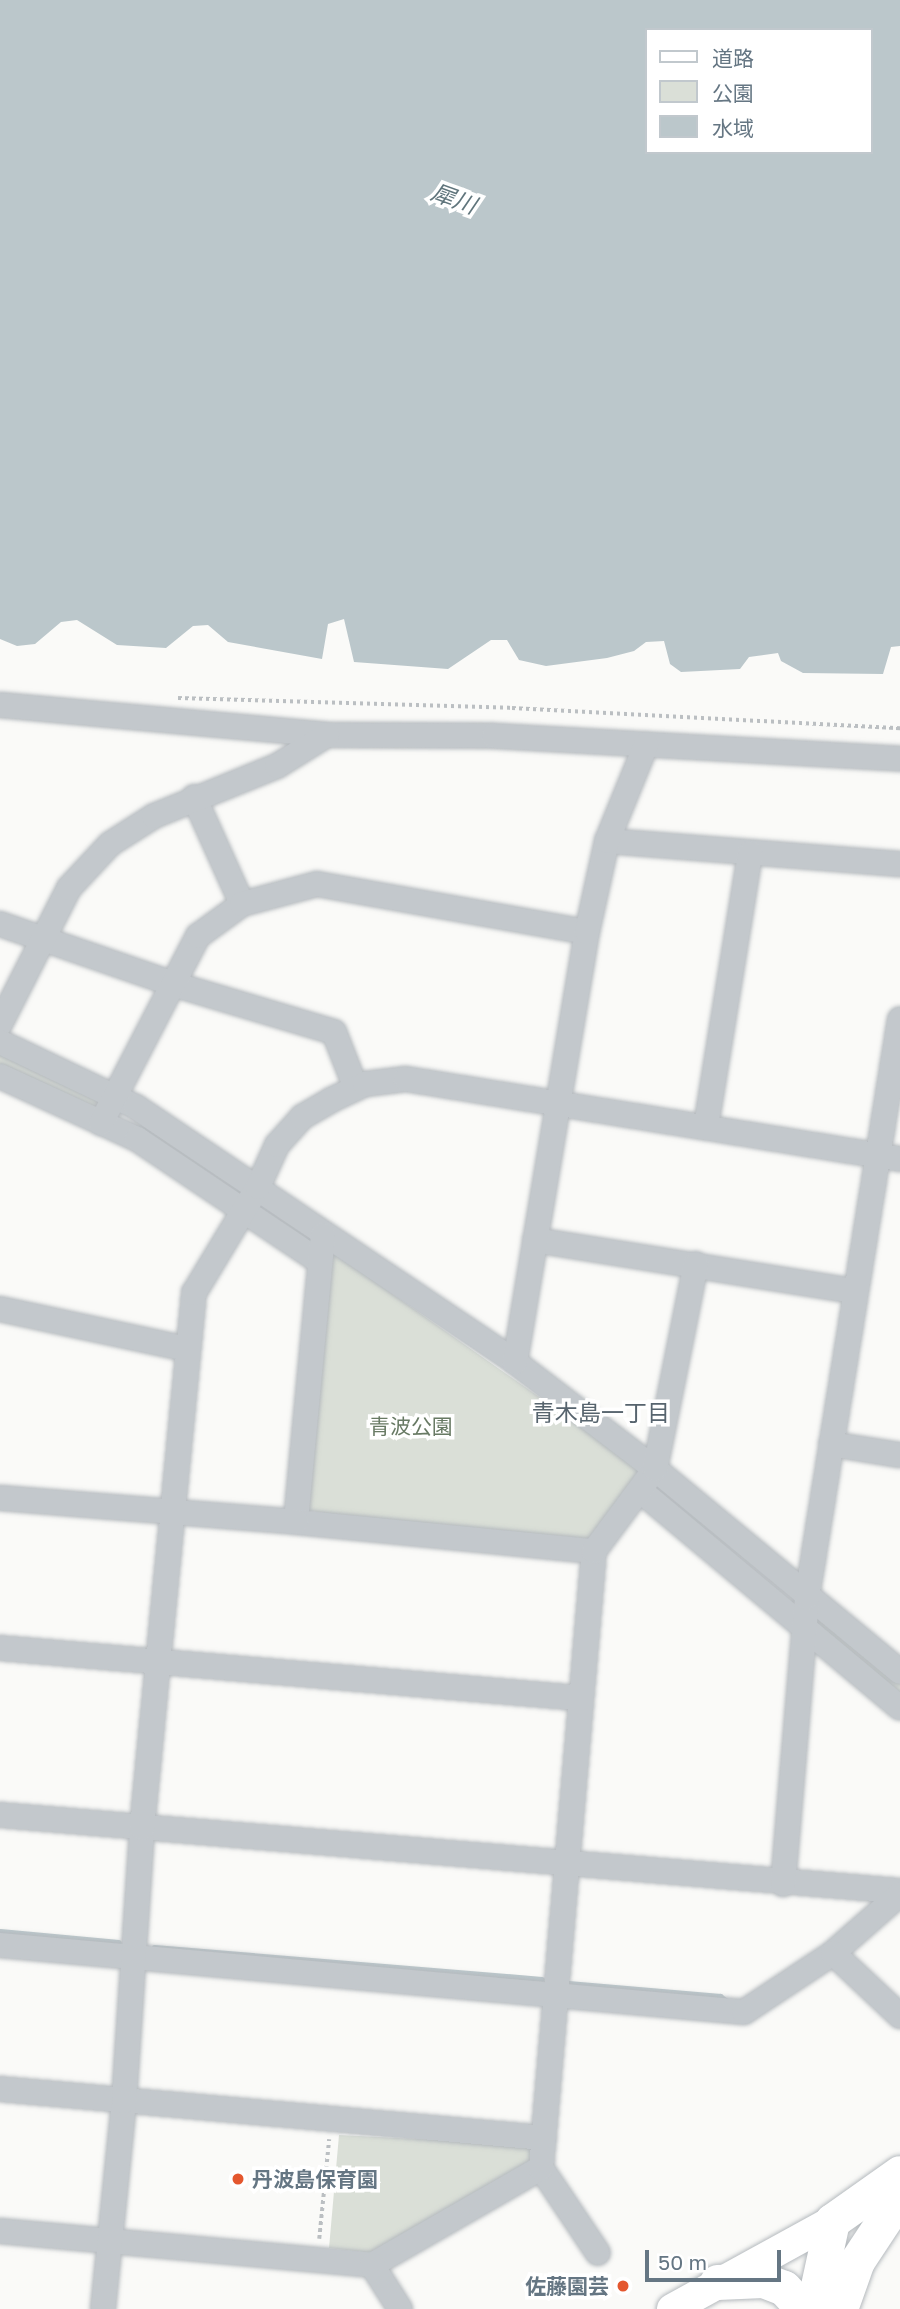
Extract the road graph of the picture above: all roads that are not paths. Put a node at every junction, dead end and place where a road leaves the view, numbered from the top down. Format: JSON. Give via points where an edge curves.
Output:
{"nodes":[{"id":1,"x":0,"y":705,"type":"edge"},
{"id":2,"x":327,"y":735,"type":"junction"},
{"id":3,"x":646,"y":745,"type":"junction"},
{"id":4,"x":900,"y":759,"type":"edge"},
{"id":5,"x":194,"y":797,"type":"junction"},
{"id":6,"x":607,"y":841,"type":"junction"},
{"id":7,"x":750,"y":854,"type":"junction"},
{"id":8,"x":900,"y":864,"type":"edge"},
{"id":9,"x":242,"y":904,"type":"junction"},
{"id":10,"x":0,"y":924,"type":"edge"},
{"id":11,"x":587,"y":932,"type":"junction"},
{"id":12,"x":40,"y":938,"type":"junction"},
{"id":13,"x":173,"y":984,"type":"junction"},
{"id":14,"x":900,"y":1019,"type":"edge"},
{"id":15,"x":0,"y":1024,"type":"edge"},
{"id":16,"x":0,"y":1042,"type":"edge"},
{"id":17,"x":0,"y":1076,"type":"edge"},
{"id":18,"x":356,"y":1088,"type":"junction"},
{"id":19,"x":114,"y":1098,"type":"junction"},
{"id":20,"x":558,"y":1102,"type":"junction"},
{"id":21,"x":101,"y":1123,"type":"junction"},
{"id":22,"x":706,"y":1126,"type":"junction"},
{"id":23,"x":889,"y":1157,"type":"edge"},
{"id":24,"x":258,"y":1187,"type":"junction"},
{"id":25,"x":243,"y":1212,"type":"junction"},
{"id":26,"x":323,"y":1235,"type":"junction"},
{"id":27,"x":536,"y":1240,"type":"junction"},
{"id":28,"x":320,"y":1262,"type":"junction"},
{"id":29,"x":696,"y":1264,"type":"junction"},
{"id":30,"x":855,"y":1291,"type":"junction"},
{"id":31,"x":0,"y":1309,"type":"edge"},
{"id":32,"x":187,"y":1349,"type":"junction"},
{"id":33,"x":515,"y":1362,"type":"junction"},
{"id":34,"x":831,"y":1444,"type":"junction"},
{"id":35,"x":900,"y":1455,"type":"edge"},
{"id":36,"x":656,"y":1469,"type":"junction"},
{"id":37,"x":642,"y":1492,"type":"junction"},
{"id":38,"x":0,"y":1498,"type":"edge"},
{"id":39,"x":171,"y":1513,"type":"junction"},
{"id":40,"x":296,"y":1522,"type":"junction"},
{"id":41,"x":594,"y":1551,"type":"junction"},
{"id":42,"x":807,"y":1597,"type":"junction"},
{"id":43,"x":804,"y":1628,"type":"junction"},
{"id":44,"x":0,"y":1648,"type":"edge"},
{"id":45,"x":160,"y":1663,"type":"junction"},
{"id":46,"x":900,"y":1672,"type":"edge"},
{"id":47,"x":579,"y":1698,"type":"junction"},
{"id":48,"x":900,"y":1708,"type":"edge"},
{"id":49,"x":0,"y":1815,"type":"edge"},
{"id":50,"x":142,"y":1828,"type":"junction"},
{"id":51,"x":564,"y":1863,"type":"junction"},
{"id":52,"x":783,"y":1884,"type":"junction"},
{"id":53,"x":900,"y":1893,"type":"edge"},
{"id":54,"x":0,"y":1945,"type":"edge"},
{"id":55,"x":833,"y":1953,"type":"junction"},
{"id":56,"x":134,"y":1956,"type":"junction"},
{"id":57,"x":554,"y":1995,"type":"junction"},
{"id":58,"x":900,"y":2016,"type":"edge"},
{"id":59,"x":0,"y":2089,"type":"edge"},
{"id":60,"x":124,"y":2101,"type":"junction"},
{"id":61,"x":544,"y":2138,"type":"junction"},
{"id":62,"x":541,"y":2168,"type":"junction"},
{"id":63,"x":900,"y":2173,"type":"edge"},
{"id":64,"x":900,"y":2194,"type":"edge"},
{"id":65,"x":832,"y":2221,"type":"junction"},
{"id":66,"x":0,"y":2231,"type":"edge"},
{"id":67,"x":108,"y":2242,"type":"junction"},
{"id":68,"x":598,"y":2253,"type":"dead end"},
{"id":69,"x":372,"y":2265,"type":"junction"},
{"id":70,"x":717,"y":2282,"type":"junction"},
{"id":71,"x":103,"y":2309,"type":"edge"},
{"id":72,"x":400,"y":2309,"type":"edge"},
{"id":73,"x":672,"y":2309,"type":"edge"},
{"id":74,"x":803,"y":2309,"type":"edge"},
{"id":75,"x":813,"y":2309,"type":"edge"},
{"id":76,"x":840,"y":2309,"type":"edge"}],
"edges":[{"from":1,"to":2,"type":"street"},
{"from":2,"to":3,"type":"street","via":[[494,736]]},
{"from":2,"to":5,"type":"street","via":[[277,766]]},
{"from":3,"to":4,"type":"street"},
{"from":3,"to":6,"type":"street"},
{"from":5,"to":9,"type":"street"},
{"from":5,"to":12,"type":"street","via":[[110,844],[69,888]]},
{"from":6,"to":7,"type":"street"},
{"from":6,"to":11,"type":"street"},
{"from":7,"to":8,"type":"street"},
{"from":7,"to":22,"type":"street"},
{"from":9,"to":11,"type":"street","via":[[317,884]]},
{"from":9,"to":13,"type":"street","via":[[198,936]]},
{"from":10,"to":12,"type":"street"},
{"from":11,"to":20,"type":"street"},
{"from":12,"to":13,"type":"street"},
{"from":12,"to":15,"type":"street"},
{"from":13,"to":18,"type":"street","via":[[334,1032]]},
{"from":13,"to":19,"type":"street"},
{"from":14,"to":23,"type":"street"},
{"from":16,"to":19,"type":"street"},
{"from":17,"to":21,"type":"street"},
{"from":18,"to":20,"type":"street","via":[[406,1079]]},
{"from":18,"to":24,"type":"street","via":[[302,1117],[277,1145]]},
{"from":19,"to":21,"type":"street"},
{"from":19,"to":24,"type":"street"},
{"from":20,"to":22,"type":"street"},
{"from":20,"to":27,"type":"street"},
{"from":21,"to":25,"type":"street","via":[[137,1139]]},
{"from":22,"to":23,"type":"street"},
{"from":23,"to":30,"type":"street"},
{"from":24,"to":25,"type":"street"},
{"from":24,"to":26,"type":"street"},
{"from":25,"to":28,"type":"street"},
{"from":25,"to":32,"type":"street","via":[[194,1293]]},
{"from":26,"to":28,"type":"street"},
{"from":26,"to":33,"type":"street"},
{"from":27,"to":29,"type":"street"},
{"from":27,"to":33,"type":"street"},
{"from":28,"to":40,"type":"street"},
{"from":29,"to":30,"type":"street"},
{"from":29,"to":36,"type":"street"},
{"from":30,"to":34,"type":"street"},
{"from":31,"to":32,"type":"street"},
{"from":32,"to":39,"type":"street"},
{"from":33,"to":36,"type":"street"},
{"from":34,"to":35,"type":"street"},
{"from":34,"to":42,"type":"street"},
{"from":36,"to":37,"type":"street"},
{"from":36,"to":42,"type":"street"},
{"from":37,"to":41,"type":"street"},
{"from":37,"to":43,"type":"street"},
{"from":38,"to":39,"type":"street"},
{"from":39,"to":40,"type":"street"},
{"from":39,"to":45,"type":"street"},
{"from":40,"to":41,"type":"street"},
{"from":41,"to":47,"type":"street"},
{"from":42,"to":43,"type":"street"},
{"from":42,"to":46,"type":"street"},
{"from":43,"to":48,"type":"street"},
{"from":43,"to":52,"type":"street"},
{"from":44,"to":45,"type":"street"},
{"from":45,"to":47,"type":"street"},
{"from":45,"to":50,"type":"street"},
{"from":47,"to":51,"type":"street"},
{"from":49,"to":50,"type":"street"},
{"from":50,"to":51,"type":"street"},
{"from":50,"to":56,"type":"street"},
{"from":51,"to":52,"type":"street"},
{"from":51,"to":57,"type":"street"},
{"from":52,"to":53,"type":"street"},
{"from":53,"to":55,"type":"street"},
{"from":54,"to":56,"type":"street"},
{"from":55,"to":57,"type":"street","via":[[744,2012]]},
{"from":55,"to":58,"type":"street"},
{"from":56,"to":57,"type":"street"},
{"from":56,"to":60,"type":"street"},
{"from":57,"to":61,"type":"street"},
{"from":59,"to":60,"type":"street"},
{"from":60,"to":61,"type":"street"},
{"from":60,"to":67,"type":"street"},
{"from":61,"to":62,"type":"street"},
{"from":62,"to":68,"type":"street"},
{"from":62,"to":69,"type":"street"},
{"from":63,"to":65,"type":"highway"},
{"from":64,"to":65,"type":"highway"},
{"from":64,"to":76,"type":"highway","via":[[857,2261]]},
{"from":65,"to":70,"type":"main road"},
{"from":65,"to":75,"type":"highway"},
{"from":66,"to":67,"type":"street"},
{"from":67,"to":69,"type":"street"},
{"from":67,"to":71,"type":"street"},
{"from":69,"to":72,"type":"street"},
{"from":70,"to":73,"type":"main road"},
{"from":70,"to":74,"type":"highway","via":[[740,2277],[775,2284],[794,2295]]}]}
